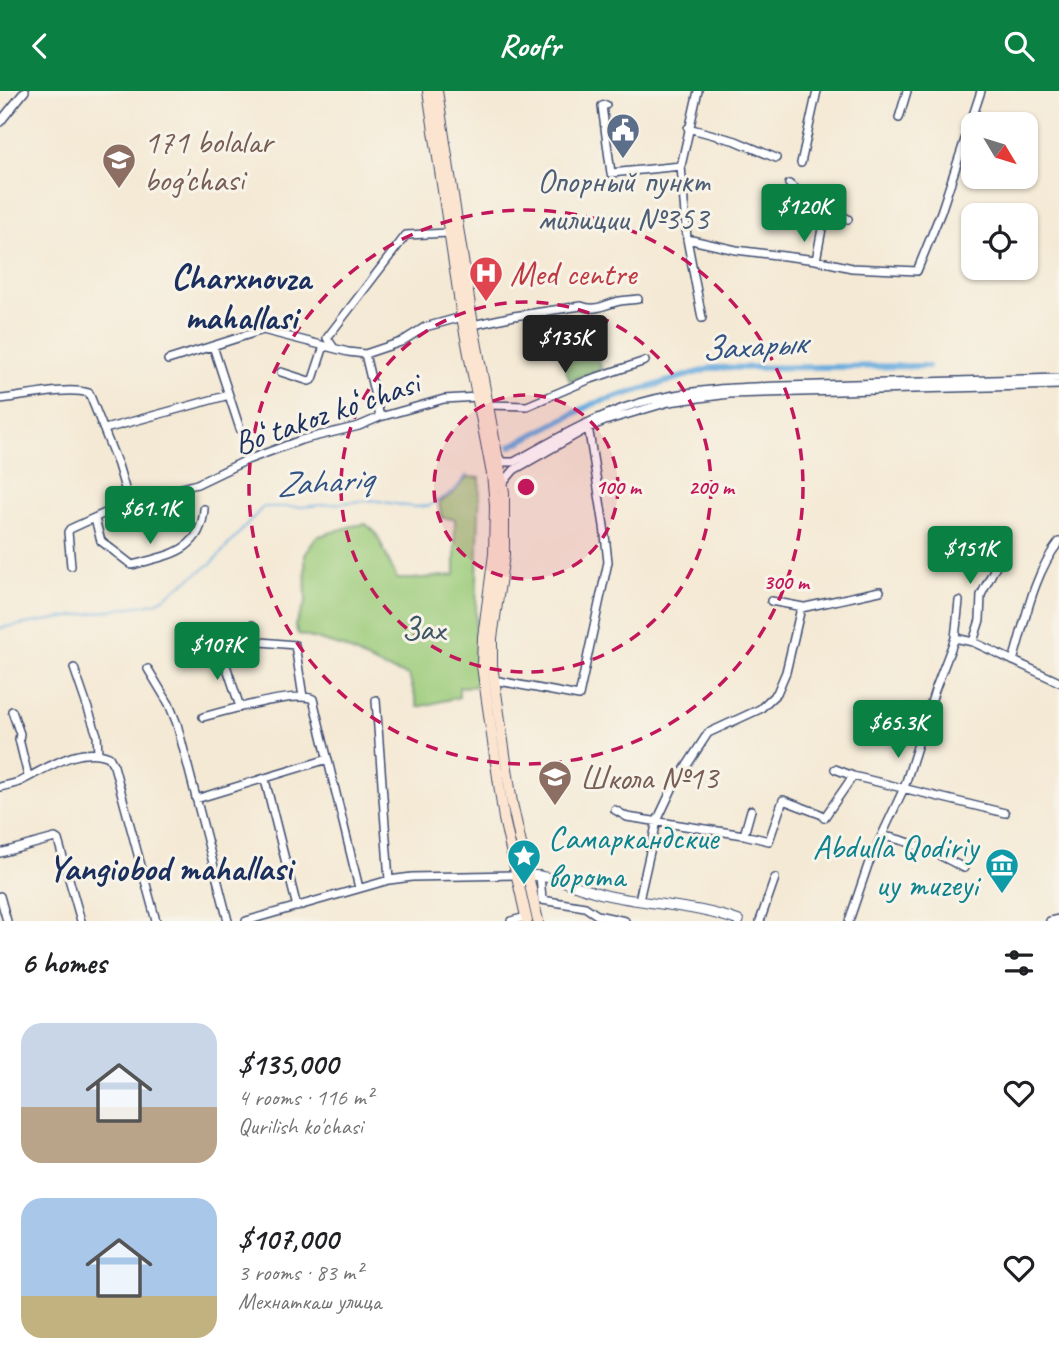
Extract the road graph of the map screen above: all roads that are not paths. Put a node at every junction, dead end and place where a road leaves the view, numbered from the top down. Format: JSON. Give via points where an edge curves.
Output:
{"nodes":[{"id":1,"x":25,"y":91,"type":"edge"},
{"id":2,"x":428,"y":91,"type":"edge"},
{"id":3,"x":437,"y":91,"type":"edge"},
{"id":4,"x":698,"y":91,"type":"edge"},
{"id":5,"x":817,"y":91,"type":"edge"},
{"id":6,"x":907,"y":91,"type":"edge"},
{"id":7,"x":981,"y":91,"type":"edge"},
{"id":8,"x":606,"y":105,"type":"dead end"},
{"id":9,"x":899,"y":118,"type":"dead end"},
{"id":10,"x":0,"y":122,"type":"edge"},
{"id":11,"x":688,"y":128,"type":"junction"},
{"id":12,"x":776,"y":158,"type":"dead end"},
{"id":13,"x":801,"y":163,"type":"dead end"},
{"id":14,"x":681,"y":166,"type":"junction"},
{"id":15,"x":789,"y":184,"type":"dead end"},
{"id":16,"x":826,"y":208,"type":"junction"},
{"id":17,"x":848,"y":219,"type":"dead end"},
{"id":18,"x":449,"y":233,"type":"junction"},
{"id":19,"x":687,"y":239,"type":"junction"},
{"id":20,"x":816,"y":260,"type":"junction"},
{"id":21,"x":638,"y":299,"type":"dead end"},
{"id":22,"x":462,"y":317,"type":"junction"},
{"id":23,"x":702,"y":318,"type":"dead end"},
{"id":24,"x":473,"y":325,"type":"junction"},
{"id":25,"x":213,"y":346,"type":"junction"},
{"id":26,"x":324,"y":347,"type":"junction"},
{"id":27,"x":335,"y":349,"type":"junction"},
{"id":28,"x":365,"y":354,"type":"junction"},
{"id":29,"x":168,"y":360,"type":"dead end"},
{"id":30,"x":645,"y":361,"type":"dead end"},
{"id":31,"x":281,"y":372,"type":"dead end"},
{"id":32,"x":1059,"y":379,"type":"edge"},
{"id":33,"x":1059,"y":386,"type":"edge"},
{"id":34,"x":229,"y":394,"type":"junction"},
{"id":35,"x":478,"y":397,"type":"junction"},
{"id":36,"x":0,"y":399,"type":"edge"},
{"id":37,"x":488,"y":405,"type":"junction"},
{"id":38,"x":380,"y":417,"type":"junction"},
{"id":39,"x":587,"y":425,"type":"junction"},
{"id":40,"x":105,"y":429,"type":"junction"},
{"id":41,"x":240,"y":429,"type":"dead end"},
{"id":42,"x":496,"y":465,"type":"junction"},
{"id":43,"x":514,"y":466,"type":"junction"},
{"id":44,"x":128,"y":502,"type":"junction"},
{"id":45,"x":204,"y":509,"type":"dead end"},
{"id":46,"x":95,"y":519,"type":"junction"},
{"id":47,"x":1001,"y":538,"type":"dead end"},
{"id":48,"x":1059,"y":542,"type":"edge"},
{"id":49,"x":71,"y":566,"type":"dead end"},
{"id":50,"x":880,"y":591,"type":"dead end"},
{"id":51,"x":772,"y":601,"type":"dead end"},
{"id":52,"x":960,"y":601,"type":"dead end"},
{"id":53,"x":803,"y":607,"type":"junction"},
{"id":54,"x":252,"y":625,"type":"dead end"},
{"id":55,"x":956,"y":638,"type":"junction"},
{"id":56,"x":973,"y":642,"type":"junction"},
{"id":57,"x":220,"y":647,"type":"dead end"},
{"id":58,"x":1013,"y":661,"type":"junction"},
{"id":59,"x":74,"y":669,"type":"dead end"},
{"id":60,"x":148,"y":669,"type":"dead end"},
{"id":61,"x":499,"y":681,"type":"dead end"},
{"id":62,"x":1059,"y":682,"type":"edge"},
{"id":63,"x":303,"y":697,"type":"junction"},
{"id":64,"x":376,"y":700,"type":"dead end"},
{"id":65,"x":240,"y":707,"type":"junction"},
{"id":66,"x":12,"y":711,"type":"dead end"},
{"id":67,"x":203,"y":717,"type":"dead end"},
{"id":68,"x":98,"y":753,"type":"junction"},
{"id":69,"x":328,"y":759,"type":"junction"},
{"id":70,"x":835,"y":769,"type":"dead end"},
{"id":71,"x":29,"y":776,"type":"junction"},
{"id":72,"x":853,"y":776,"type":"junction"},
{"id":73,"x":265,"y":780,"type":"junction"},
{"id":74,"x":0,"y":787,"type":"edge"},
{"id":75,"x":904,"y":788,"type":"junction"},
{"id":76,"x":196,"y":799,"type":"junction"},
{"id":77,"x":615,"y":810,"type":"dead end"},
{"id":78,"x":751,"y":810,"type":"dead end"},
{"id":79,"x":1005,"y":813,"type":"dead end"},
{"id":80,"x":657,"y":821,"type":"junction"},
{"id":81,"x":744,"y":835,"type":"junction"},
{"id":82,"x":882,"y":836,"type":"junction"},
{"id":83,"x":0,"y":853,"type":"edge"},
{"id":84,"x":964,"y":868,"type":"dead end"},
{"id":85,"x":521,"y":875,"type":"junction"},
{"id":86,"x":540,"y":875,"type":"junction"},
{"id":87,"x":775,"y":878,"type":"dead end"},
{"id":88,"x":389,"y":880,"type":"junction"},
{"id":89,"x":359,"y":888,"type":"junction"},
{"id":90,"x":0,"y":896,"type":"edge"},
{"id":91,"x":639,"y":900,"type":"junction"},
{"id":92,"x":297,"y":907,"type":"junction"},
{"id":93,"x":527,"y":919,"type":"edge"},
{"id":94,"x":1059,"y":919,"type":"edge"},
{"id":95,"x":7,"y":921,"type":"edge"},
{"id":96,"x":81,"y":921,"type":"edge"},
{"id":97,"x":156,"y":921,"type":"edge"},
{"id":98,"x":228,"y":921,"type":"edge"},
{"id":99,"x":246,"y":921,"type":"edge"},
{"id":100,"x":510,"y":921,"type":"edge"},
{"id":101,"x":538,"y":921,"type":"edge"},
{"id":102,"x":625,"y":921,"type":"edge"},
{"id":103,"x":739,"y":921,"type":"edge"},
{"id":104,"x":761,"y":921,"type":"edge"},
{"id":105,"x":849,"y":921,"type":"edge"},
{"id":106,"x":1050,"y":921,"type":"edge"}],
"edges":[{"from":1,"to":10,"type":"street"},
{"from":2,"to":18,"type":"main road"},
{"from":3,"to":24,"type":"main road"},
{"from":4,"to":11,"type":"street"},
{"from":5,"to":13,"type":"street"},
{"from":6,"to":9,"type":"street"},
{"from":7,"to":20,"type":"street","via":[[917,271],[852,268]]},
{"from":8,"to":14,"type":"street","via":[[602,106],[611,173]]},
{"from":11,"to":12,"type":"street"},
{"from":11,"to":14,"type":"street"},
{"from":14,"to":19,"type":"street"},
{"from":15,"to":16,"type":"street"},
{"from":16,"to":17,"type":"street"},
{"from":16,"to":20,"type":"street"},
{"from":18,"to":22,"type":"main road"},
{"from":18,"to":27,"type":"street","via":[[406,235],[327,338]]},
{"from":19,"to":20,"type":"street"},
{"from":19,"to":23,"type":"street"},
{"from":21,"to":24,"type":"street"},
{"from":22,"to":28,"type":"street","via":[[425,327],[401,342]]},
{"from":22,"to":35,"type":"main road"},
{"from":24,"to":37,"type":"main road"},
{"from":25,"to":26,"type":"street","via":[[262,330]]},
{"from":25,"to":29,"type":"street"},
{"from":25,"to":34,"type":"street"},
{"from":26,"to":27,"type":"street"},
{"from":26,"to":31,"type":"street","via":[[313,379]]},
{"from":27,"to":28,"type":"street"},
{"from":28,"to":38,"type":"street"},
{"from":30,"to":37,"type":"street","via":[[527,406]]},
{"from":32,"to":39,"type":"street","via":[[708,389],[637,403]]},
{"from":33,"to":39,"type":"street","via":[[709,395]]},
{"from":34,"to":40,"type":"street"},
{"from":34,"to":41,"type":"street"},
{"from":35,"to":38,"type":"street","name":"Boʻtakoz koʻchasi","via":[[444,399]]},
{"from":35,"to":42,"type":"main road"},
{"from":36,"to":40,"type":"street","via":[[87,391]]},
{"from":37,"to":42,"type":"main road"},
{"from":38,"to":44,"type":"street","name":"Boʻtakoz koʻchasi","via":[[300,440],[197,484]]},
{"from":39,"to":43,"type":"street"},
{"from":39,"to":61,"type":"street","via":[[608,562],[579,696]]},
{"from":40,"to":44,"type":"street"},
{"from":42,"to":43,"type":"street"},
{"from":42,"to":43,"type":"street"},
{"from":42,"to":85,"type":"main road","via":[[494,554],[482,666],[498,784]]},
{"from":44,"to":46,"type":"street","name":"Boʻtakoz koʻchasi"},
{"from":45,"to":46,"type":"street","via":[[203,520],[184,549],[132,565],[99,538]]},
{"from":46,"to":49,"type":"street","name":"Boʻtakoz koʻchasi","via":[[68,532]]},
{"from":47,"to":56,"type":"street","via":[[1000,558],[981,595]]},
{"from":48,"to":58,"type":"street","via":[[1036,585]]},
{"from":50,"to":53,"type":"street"},
{"from":51,"to":53,"type":"street"},
{"from":52,"to":55,"type":"street"},
{"from":53,"to":80,"type":"street","via":[[780,689],[760,709],[708,733]]},
{"from":54,"to":63,"type":"street","via":[[250,641],[295,645]]},
{"from":55,"to":56,"type":"street"},
{"from":55,"to":75,"type":"street"},
{"from":56,"to":58,"type":"street"},
{"from":57,"to":65,"type":"street"},
{"from":58,"to":62,"type":"street"},
{"from":59,"to":68,"type":"street","via":[[97,735]]},
{"from":60,"to":76,"type":"street","via":[[173,714]]},
{"from":63,"to":65,"type":"street"},
{"from":63,"to":69,"type":"street","via":[[313,699]]},
{"from":64,"to":88,"type":"street"},
{"from":65,"to":67,"type":"street"},
{"from":66,"to":71,"type":"street"},
{"from":68,"to":71,"type":"street","via":[[69,758]]},
{"from":68,"to":97,"type":"street","via":[[109,757],[114,766]]},
{"from":69,"to":73,"type":"street"},
{"from":69,"to":89,"type":"street"},
{"from":70,"to":72,"type":"street"},
{"from":71,"to":74,"type":"street"},
{"from":72,"to":75,"type":"street"},
{"from":72,"to":81,"type":"street","via":[[822,816],[784,799],[770,840]]},
{"from":73,"to":76,"type":"street"},
{"from":73,"to":92,"type":"street"},
{"from":75,"to":79,"type":"street"},
{"from":75,"to":82,"type":"street"},
{"from":76,"to":98,"type":"street"},
{"from":77,"to":80,"type":"street","via":[[627,817]]},
{"from":78,"to":81,"type":"street"},
{"from":80,"to":81,"type":"street"},
{"from":80,"to":91,"type":"street"},
{"from":82,"to":84,"type":"street","via":[[926,849]]},
{"from":82,"to":105,"type":"street"},
{"from":83,"to":96,"type":"street","via":[[58,840]]},
{"from":85,"to":86,"type":"street"},
{"from":85,"to":88,"type":"street"},
{"from":85,"to":93,"type":"main road"},
{"from":85,"to":101,"type":"main road"},
{"from":86,"to":91,"type":"street"},
{"from":86,"to":102,"type":"street","via":[[542,900],[585,907],[597,915]]},
{"from":87,"to":104,"type":"street"},
{"from":88,"to":89,"type":"street"},
{"from":89,"to":92,"type":"street"},
{"from":90,"to":95,"type":"street"},
{"from":91,"to":103,"type":"street"},
{"from":92,"to":99,"type":"street"},
{"from":93,"to":100,"type":"street"},
{"from":94,"to":106,"type":"street"}]}
